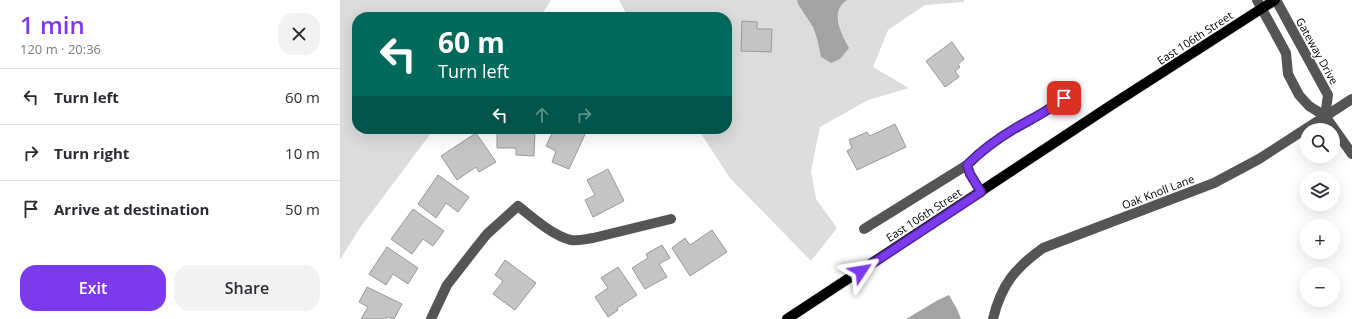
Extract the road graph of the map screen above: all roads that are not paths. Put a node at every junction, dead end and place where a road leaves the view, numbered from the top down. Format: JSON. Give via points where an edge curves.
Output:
{"nodes":[{"id":1,"x":1276,"y":0,"type":"edge"},
{"id":2,"x":1259,"y":4,"type":"edge"},
{"id":3,"x":1064,"y":98,"type":"dead end"},
{"id":4,"x":1352,"y":98,"type":"edge"},
{"id":5,"x":1325,"y":116,"type":"junction"},
{"id":6,"x":1352,"y":154,"type":"edge"},
{"id":7,"x":967,"y":165,"type":"junction"},
{"id":8,"x":981,"y":192,"type":"junction"},
{"id":9,"x":671,"y":219,"type":"dead end"},
{"id":10,"x":864,"y":229,"type":"dead end"},
{"id":11,"x":431,"y":319,"type":"edge"},
{"id":12,"x":787,"y":319,"type":"edge"},
{"id":13,"x":993,"y":319,"type":"edge"}],
"edges":[{"from":1,"to":2,"type":"main road","name":"East 106th Street"},
{"from":1,"to":5,"type":"street","name":"Gateway Drive","via":[[1328,95]]},
{"from":2,"to":5,"type":"street","via":[[1286,53],[1288,74],[1299,94],[1309,106]]},
{"from":2,"to":8,"type":"main road","name":"East 106th Street"},
{"from":3,"to":7,"type":"street","via":[[1012,130]]},
{"from":4,"to":5,"type":"street","name":"Oak Knoll Lane"},
{"from":5,"to":6,"type":"street"},
{"from":5,"to":13,"type":"street","name":"Oak Knoll Lane","via":[[1259,160],[1214,183],[1043,248],[1017,270],[1003,288]]},
{"from":7,"to":8,"type":"street"},
{"from":7,"to":10,"type":"street"},
{"from":8,"to":12,"type":"main road","name":"East 106th Street"},
{"from":9,"to":11,"type":"street","via":[[581,241],[564,238],[518,206],[482,239],[447,285]]}]}
